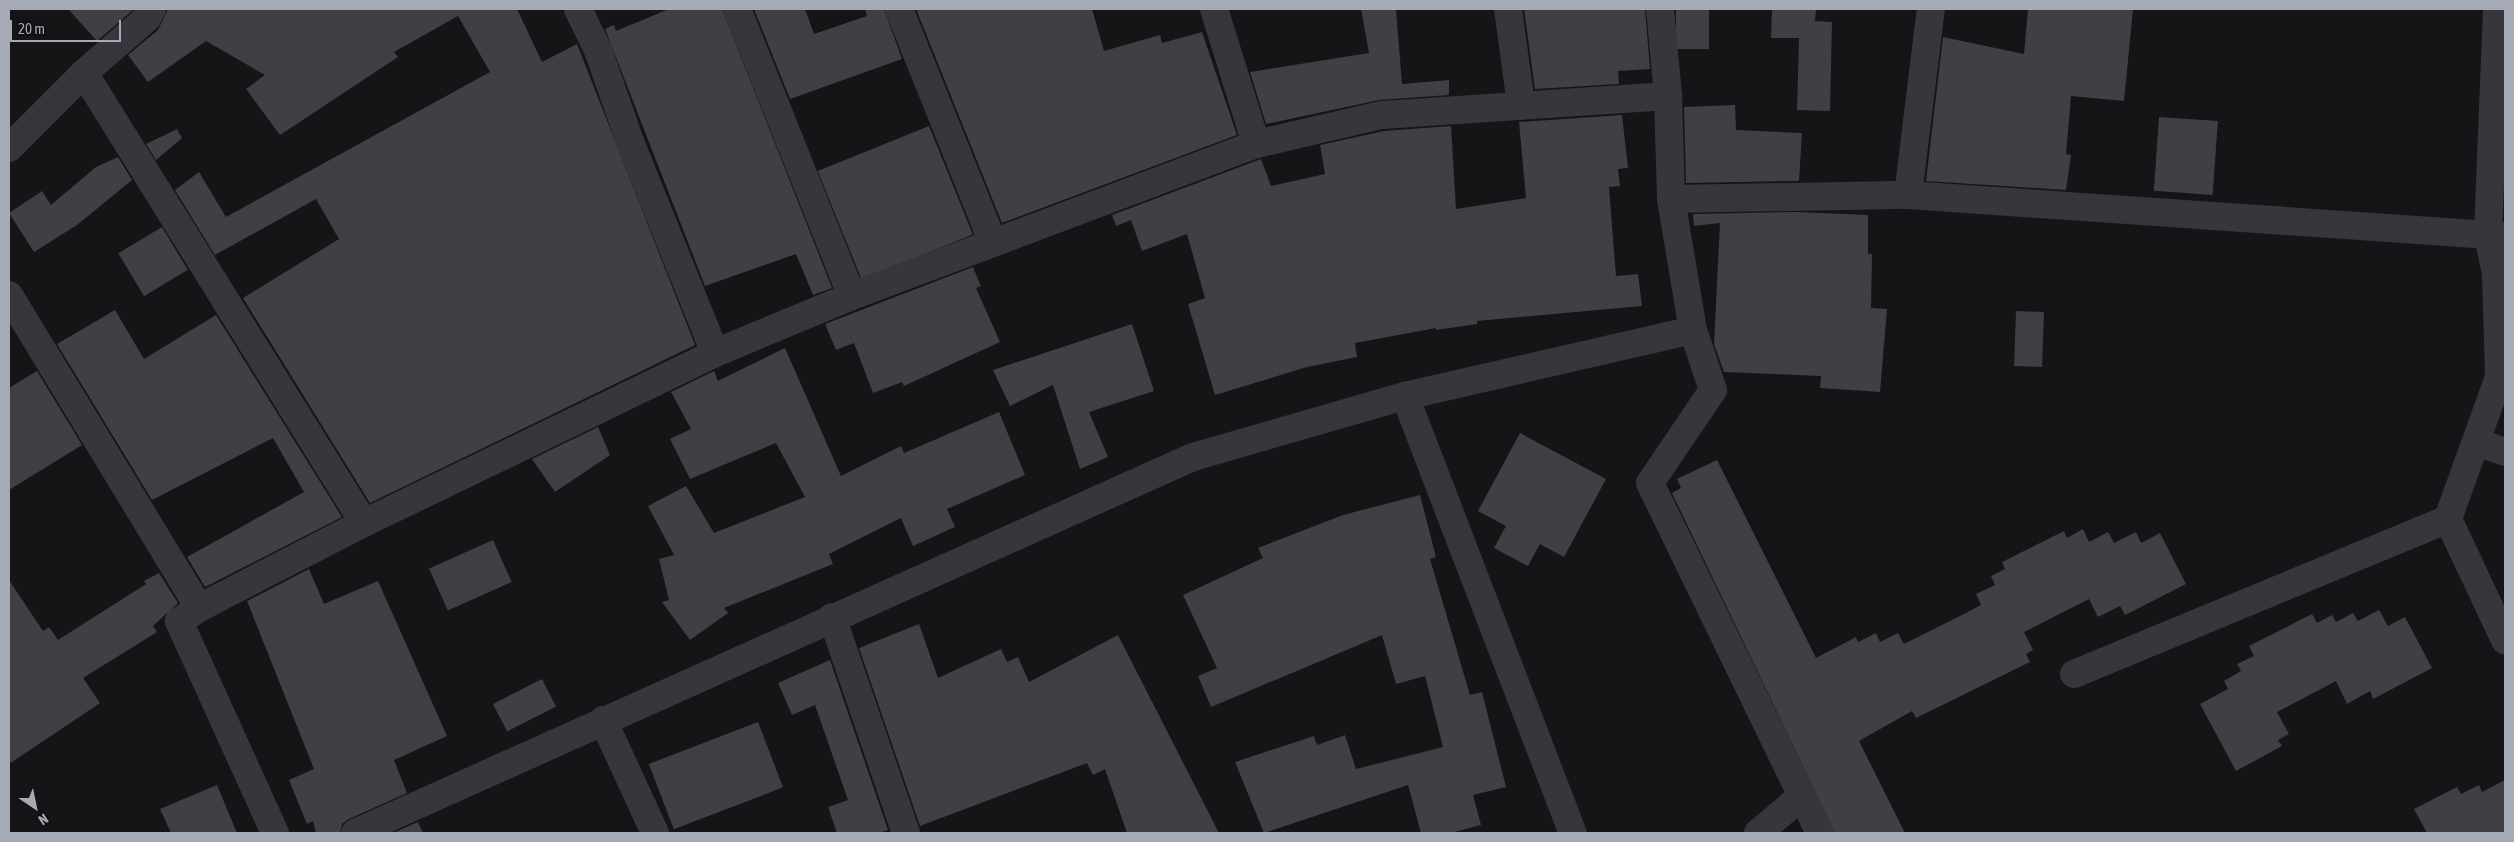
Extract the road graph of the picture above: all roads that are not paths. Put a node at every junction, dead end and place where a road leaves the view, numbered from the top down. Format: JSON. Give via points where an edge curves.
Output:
{"nodes":[{"id":1,"x":152,"y":9,"type":"edge"},
{"id":2,"x":578,"y":9,"type":"edge"},
{"id":3,"x":737,"y":9,"type":"edge"},
{"id":4,"x":899,"y":9,"type":"edge"},
{"id":5,"x":1214,"y":9,"type":"edge"},
{"id":6,"x":1508,"y":9,"type":"edge"},
{"id":7,"x":1660,"y":9,"type":"edge"},
{"id":8,"x":1931,"y":9,"type":"edge"},
{"id":9,"x":2497,"y":9,"type":"edge"},
{"id":10,"x":84,"y":72,"type":"junction"},
{"id":11,"x":1668,"y":96,"type":"junction"},
{"id":12,"x":1521,"y":104,"type":"junction"},
{"id":13,"x":1256,"y":144,"type":"junction"},
{"id":14,"x":9,"y":148,"type":"edge"},
{"id":15,"x":1908,"y":195,"type":"junction"},
{"id":16,"x":1671,"y":199,"type":"junction"},
{"id":17,"x":2497,"y":236,"type":"edge"},
{"id":18,"x":993,"y":243,"type":"junction"},
{"id":19,"x":9,"y":295,"type":"edge"},
{"id":20,"x":852,"y":296,"type":"junction"},
{"id":21,"x":1693,"y":330,"type":"junction"},
{"id":22,"x":716,"y":352,"type":"junction"},
{"id":23,"x":1406,"y":396,"type":"junction"},
{"id":24,"x":2476,"y":442,"type":"junction"},
{"id":25,"x":2505,"y":452,"type":"edge"},
{"id":26,"x":2448,"y":518,"type":"junction"},
{"id":27,"x":364,"y":523,"type":"junction"},
{"id":28,"x":199,"y":608,"type":"junction"},
{"id":29,"x":832,"y":617,"type":"junction"},
{"id":30,"x":2505,"y":640,"type":"edge"},
{"id":31,"x":2074,"y":674,"type":"dead end"},
{"id":32,"x":603,"y":720,"type":"junction"},
{"id":33,"x":1802,"y":796,"type":"junction"},
{"id":34,"x":275,"y":833,"type":"edge"},
{"id":35,"x":355,"y":833,"type":"edge"},
{"id":36,"x":655,"y":833,"type":"edge"},
{"id":37,"x":906,"y":833,"type":"edge"},
{"id":38,"x":1573,"y":833,"type":"edge"},
{"id":39,"x":1758,"y":833,"type":"edge"},
{"id":40,"x":1820,"y":833,"type":"edge"}],
"edges":[{"from":1,"to":10,"type":"street","via":[[147,18]]},
{"from":2,"to":22,"type":"street","via":[[598,50],[631,144]]},
{"from":3,"to":20,"type":"street"},
{"from":4,"to":18,"type":"street"},
{"from":5,"to":13,"type":"street"},
{"from":6,"to":12,"type":"street"},
{"from":7,"to":11,"type":"street"},
{"from":8,"to":15,"type":"street"},
{"from":9,"to":17,"type":"street"},
{"from":10,"to":14,"type":"street"},
{"from":10,"to":27,"type":"street"},
{"from":11,"to":12,"type":"street"},
{"from":11,"to":16,"type":"street"},
{"from":12,"to":13,"type":"street","via":[[1382,115]]},
{"from":13,"to":18,"type":"street"},
{"from":15,"to":16,"type":"street"},
{"from":15,"to":17,"type":"street"},
{"from":16,"to":21,"type":"street"},
{"from":17,"to":24,"type":"street","via":[[2499,376]]},
{"from":18,"to":20,"type":"street"},
{"from":19,"to":28,"type":"street"},
{"from":20,"to":22,"type":"street"},
{"from":21,"to":23,"type":"street"},
{"from":21,"to":33,"type":"street","via":[[1713,390],[1650,483]]},
{"from":22,"to":27,"type":"street"},
{"from":23,"to":29,"type":"street","via":[[1193,457]]},
{"from":23,"to":38,"type":"street"},
{"from":24,"to":25,"type":"street"},
{"from":24,"to":26,"type":"street"},
{"from":26,"to":30,"type":"street"},
{"from":26,"to":31,"type":"street"},
{"from":27,"to":28,"type":"street"},
{"from":28,"to":34,"type":"street","via":[[179,621]]},
{"from":29,"to":32,"type":"street"},
{"from":29,"to":37,"type":"street"},
{"from":32,"to":35,"type":"street"},
{"from":32,"to":36,"type":"street"},
{"from":33,"to":39,"type":"street"},
{"from":33,"to":40,"type":"street"}]}
